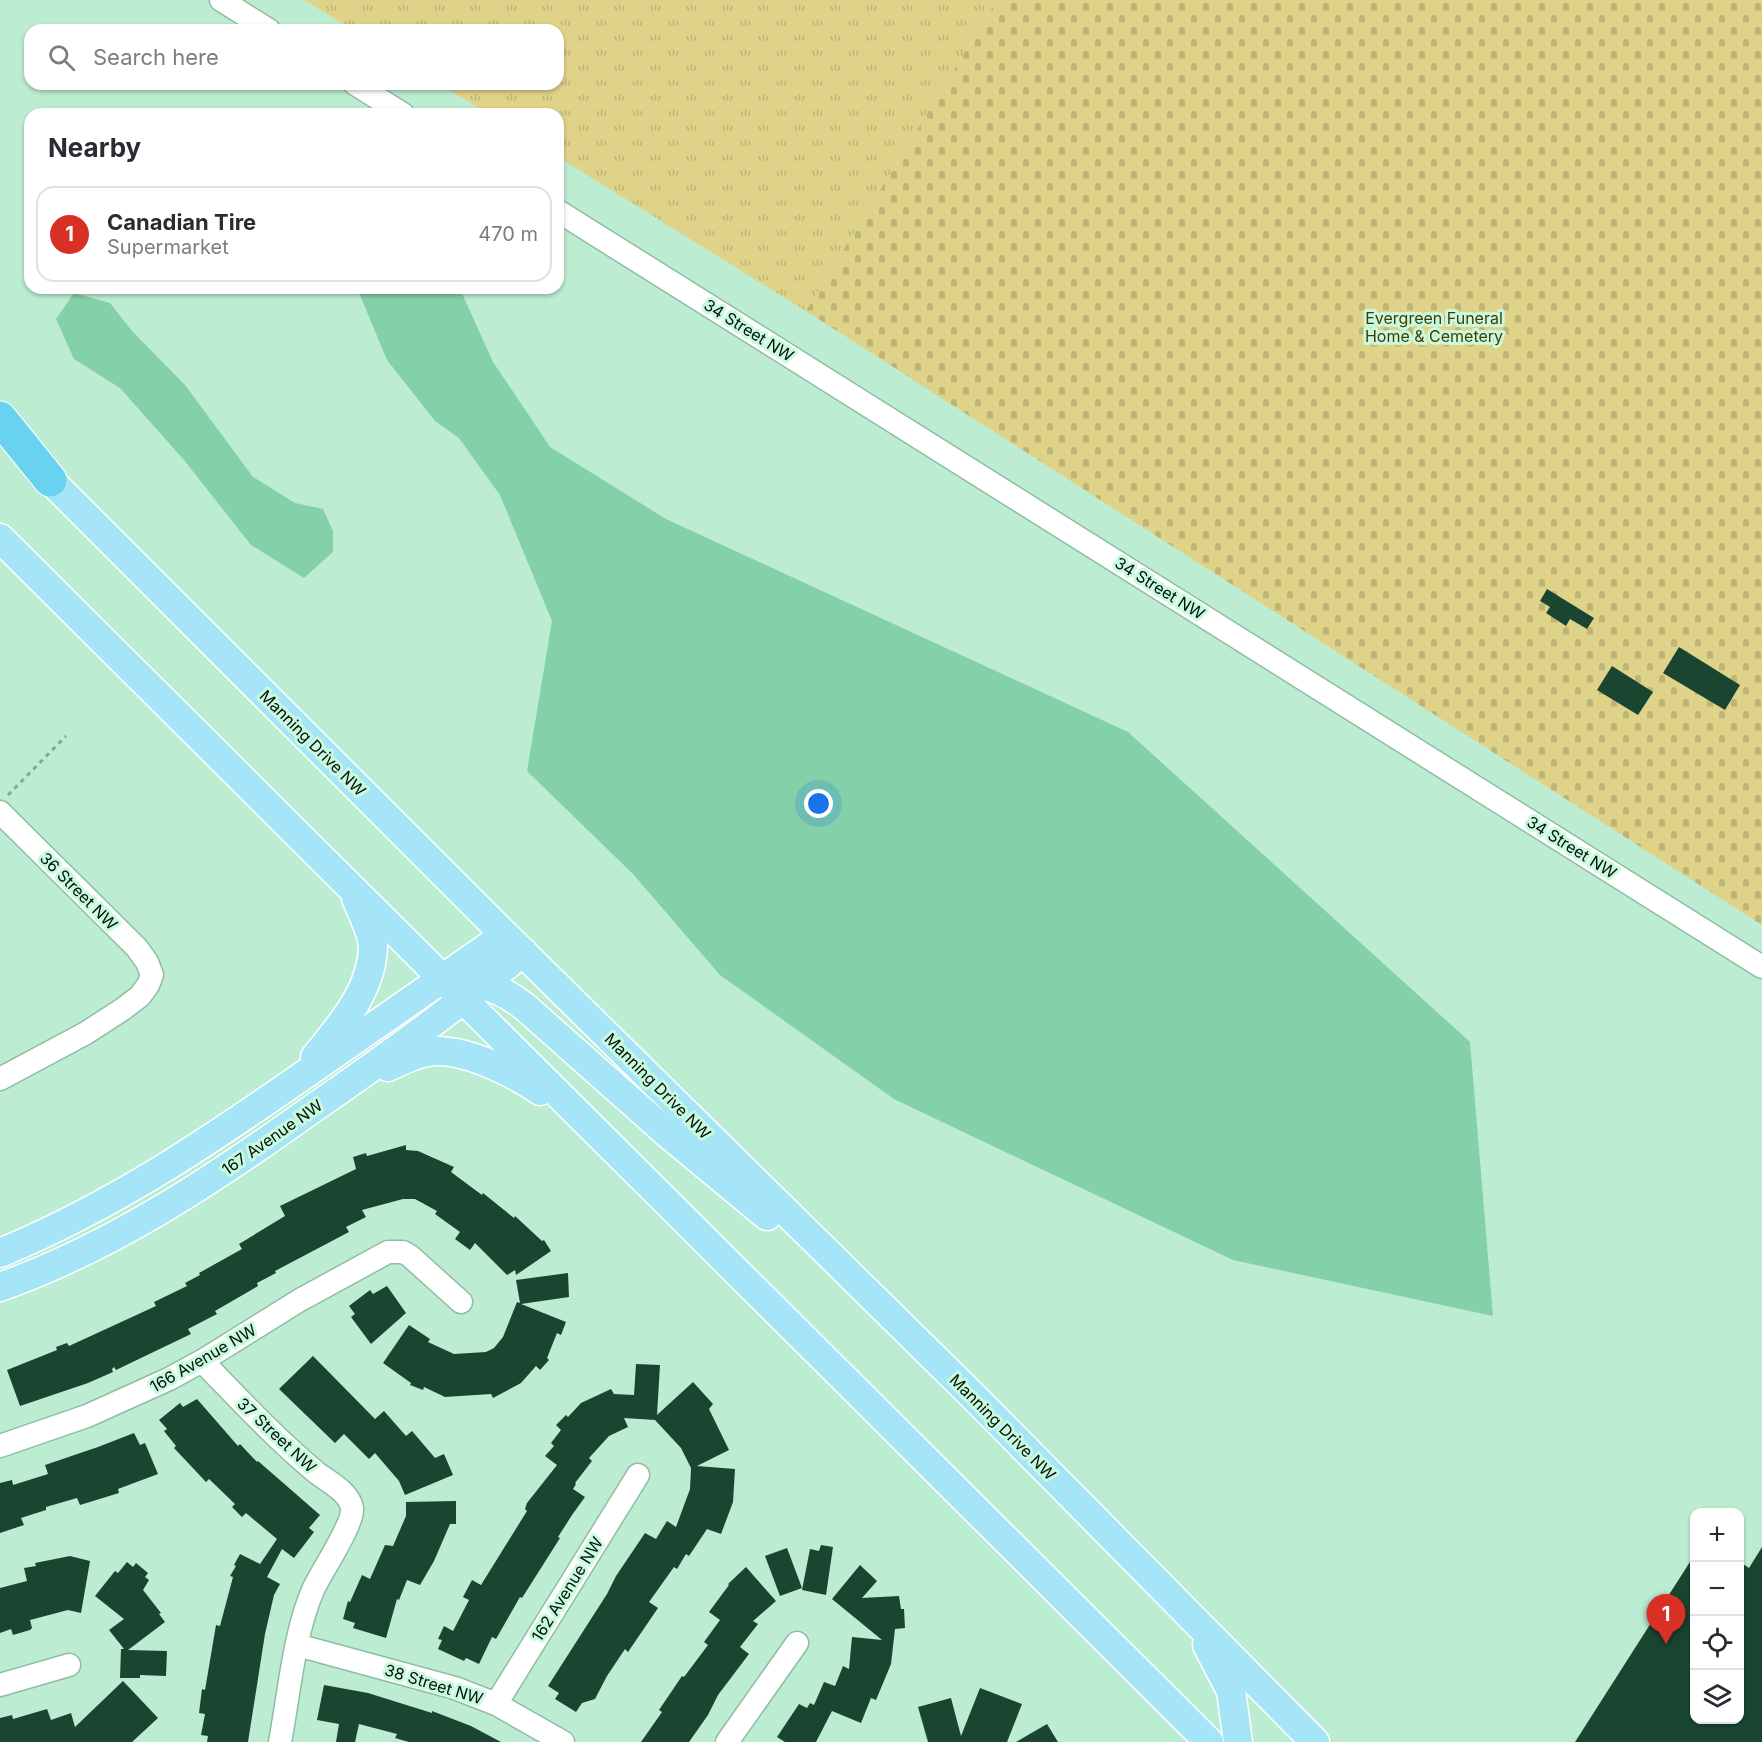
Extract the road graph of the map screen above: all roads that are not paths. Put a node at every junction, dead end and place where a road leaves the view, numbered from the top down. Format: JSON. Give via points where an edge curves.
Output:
{"nodes":[{"id":1,"x":221,"y":0,"type":"edge"},
{"id":2,"x":259,"y":24,"type":"edge"},
{"id":3,"x":365,"y":90,"type":"edge"},
{"id":4,"x":393,"y":108,"type":"edge"},
{"id":5,"x":564,"y":215,"type":"edge"},
{"id":6,"x":0,"y":418,"type":"edge"},
{"id":7,"x":0,"y":429,"type":"edge"},
{"id":8,"x":50,"y":480,"type":"junction"},
{"id":9,"x":0,"y":538,"type":"edge"},
{"id":10,"x":0,"y":812,"type":"edge"},
{"id":11,"x":354,"y":892,"type":"junction"},
{"id":12,"x":514,"y":943,"type":"junction"},
{"id":13,"x":1762,"y":967,"type":"edge"},
{"id":14,"x":442,"y":978,"type":"junction"},
{"id":15,"x":474,"y":992,"type":"junction"},
{"id":16,"x":0,"y":1079,"type":"edge"},
{"id":17,"x":295,"y":1082,"type":"junction"},
{"id":18,"x":340,"y":1090,"type":"junction"},
{"id":19,"x":591,"y":1128,"type":"junction"},
{"id":20,"x":0,"y":1253,"type":"edge"},
{"id":21,"x":847,"y":1273,"type":"junction"},
{"id":22,"x":0,"y":1287,"type":"edge"},
{"id":23,"x":460,"y":1302,"type":"dead end"},
{"id":24,"x":202,"y":1361,"type":"junction"},
{"id":25,"x":0,"y":1446,"type":"edge"},
{"id":26,"x":638,"y":1475,"type":"dead end"},
{"id":27,"x":1194,"y":1619,"type":"junction"},
{"id":28,"x":797,"y":1643,"type":"dead end"},
{"id":29,"x":297,"y":1645,"type":"junction"},
{"id":30,"x":69,"y":1665,"type":"dead end"},
{"id":31,"x":0,"y":1685,"type":"edge"},
{"id":32,"x":496,"y":1704,"type":"junction"},
{"id":33,"x":1238,"y":1741,"type":"edge"},
{"id":34,"x":280,"y":1742,"type":"edge"},
{"id":35,"x":563,"y":1742,"type":"edge"},
{"id":36,"x":727,"y":1742,"type":"edge"},
{"id":37,"x":1209,"y":1742,"type":"edge"},
{"id":38,"x":1315,"y":1742,"type":"edge"}],
"edges":[{"from":1,"to":2,"type":"street"},
{"from":3,"to":4,"type":"street"},
{"from":5,"to":13,"type":"street","name":"34 Street NW"},
{"from":6,"to":8,"type":"highway"},
{"from":7,"to":8,"type":"highway","name":"Manning Drive NW"},
{"from":8,"to":12,"type":"main road","name":"Manning Drive NW"},
{"from":9,"to":11,"type":"main road"},
{"from":10,"to":16,"type":"street","name":"36 Street NW","via":[[137,948],[152,975],[140,996],[123,1009]]},
{"from":11,"to":14,"type":"main road"},
{"from":11,"to":17,"type":"main road","via":[[373,945],[368,979],[349,1012]]},
{"from":12,"to":14,"type":"main road","name":"167 Avenue NW"},
{"from":12,"to":15,"type":"main road","name":"167 Avenue NW"},
{"from":12,"to":21,"type":"main road","name":"Manning Drive NW"},
{"from":14,"to":15,"type":"main road"},
{"from":14,"to":17,"type":"main road","name":"167 Avenue NW"},
{"from":15,"to":18,"type":"main road","name":"167 Avenue NW"},
{"from":15,"to":19,"type":"main road"},
{"from":15,"to":21,"type":"main road","via":[[509,995],[525,1007],[742,1196]]},
{"from":17,"to":20,"type":"main road","name":"167 Avenue NW","via":[[157,1174]]},
{"from":18,"to":19,"type":"main road","via":[[396,1063],[436,1051],[478,1060],[524,1080]]},
{"from":18,"to":22,"type":"main road","name":"167 Avenue NW","via":[[173,1203],[62,1261]]},
{"from":19,"to":37,"type":"main road"},
{"from":21,"to":27,"type":"main road","name":"Manning Drive NW"},
{"from":23,"to":24,"type":"street","name":"166 Avenue NW","via":[[420,1264],[396,1251],[377,1256],[315,1291]]},
{"from":24,"to":25,"type":"street","name":"166 Avenue NW","via":[[87,1416]]},
{"from":24,"to":29,"type":"street","name":"37 Street NW","via":[[294,1453],[340,1490],[352,1508],[347,1527],[312,1592]]},
{"from":26,"to":32,"type":"street","name":"162 Avenue NW"},
{"from":27,"to":33,"type":"main road","via":[[1231,1691]]},
{"from":27,"to":38,"type":"main road","name":"Manning Drive NW"},
{"from":28,"to":36,"type":"street"},
{"from":29,"to":32,"type":"street","name":"38 Street NW","via":[[454,1688]]},
{"from":29,"to":34,"type":"street"},
{"from":30,"to":31,"type":"street"},
{"from":32,"to":35,"type":"street","name":"38 Street NW"}]}
